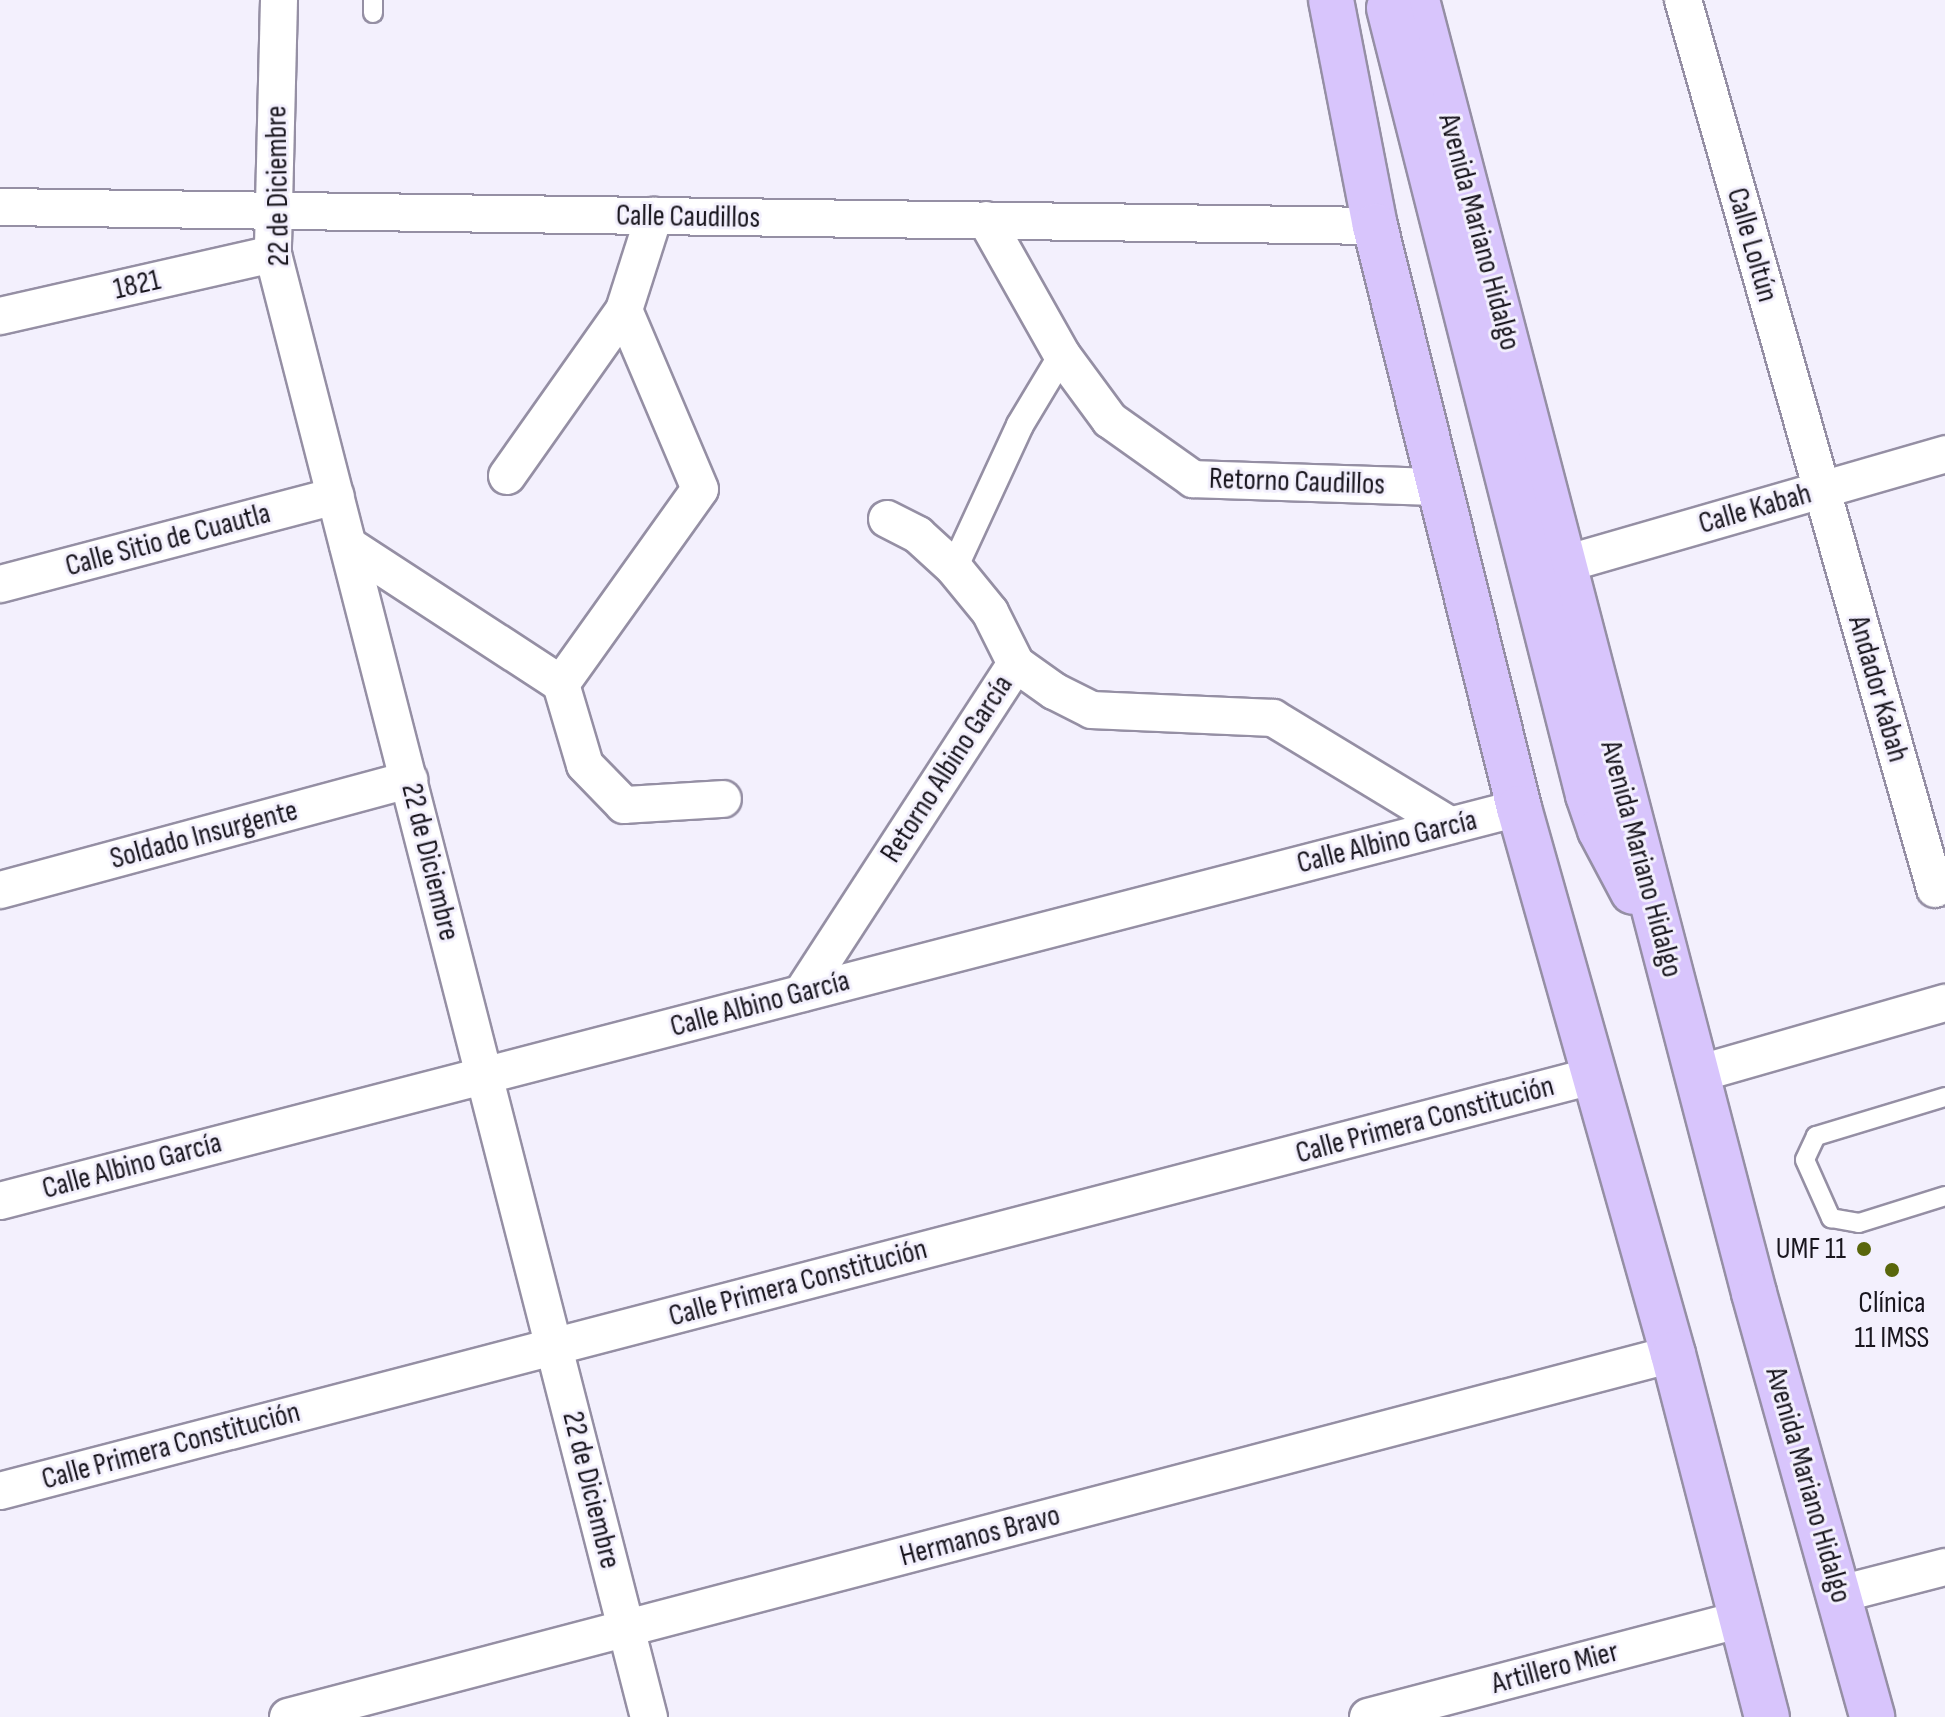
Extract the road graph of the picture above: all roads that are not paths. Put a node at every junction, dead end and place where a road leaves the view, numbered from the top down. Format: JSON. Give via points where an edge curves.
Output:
{"nodes":[{"id":1,"x":279,"y":0,"type":"edge"},
{"id":2,"x":1331,"y":0,"type":"edge"},
{"id":3,"x":1388,"y":0,"type":"edge"},
{"id":4,"x":1417,"y":0,"type":"edge"},
{"id":5,"x":1683,"y":0,"type":"edge"},
{"id":6,"x":0,"y":207,"type":"edge"},
{"id":7,"x":274,"y":211,"type":"junction"},
{"id":8,"x":654,"y":216,"type":"junction"},
{"id":9,"x":986,"y":220,"type":"junction"},
{"id":10,"x":1375,"y":226,"type":"junction"},
{"id":11,"x":273,"y":254,"type":"junction"},
{"id":12,"x":624,"y":310,"type":"junction"},
{"id":13,"x":0,"y":316,"type":"edge"},
{"id":14,"x":1062,"y":355,"type":"junction"},
{"id":15,"x":1945,"y":454,"type":"edge"},
{"id":16,"x":507,"y":476,"type":"dead end"},
{"id":17,"x":1440,"y":487,"type":"junction"},
{"id":18,"x":1822,"y":489,"type":"junction"},
{"id":19,"x":336,"y":496,"type":"junction"},
{"id":20,"x":887,"y":519,"type":"dead end"},
{"id":21,"x":348,"y":545,"type":"junction"},
{"id":22,"x":1565,"y":564,"type":"junction"},
{"id":23,"x":954,"y":568,"type":"junction"},
{"id":24,"x":0,"y":584,"type":"edge"},
{"id":25,"x":1016,"y":664,"type":"junction"},
{"id":26,"x":561,"y":684,"type":"junction"},
{"id":27,"x":409,"y":780,"type":"junction"},
{"id":28,"x":723,"y":799,"type":"dead end"},
{"id":29,"x":1519,"y":808,"type":"junction"},
{"id":30,"x":1450,"y":825,"type":"junction"},
{"id":31,"x":1935,"y":889,"type":"dead end"},
{"id":32,"x":0,"y":890,"type":"edge"},
{"id":33,"x":1660,"y":930,"type":"junction"},
{"id":34,"x":802,"y":993,"type":"junction"},
{"id":35,"x":1945,"y":1003,"type":"edge"},
{"id":36,"x":1697,"y":1074,"type":"junction"},
{"id":37,"x":485,"y":1075,"type":"junction"},
{"id":38,"x":1596,"y":1075,"type":"junction"},
{"id":39,"x":1945,"y":1097,"type":"edge"},
{"id":40,"x":1945,"y":1196,"type":"edge"},
{"id":41,"x":0,"y":1201,"type":"edge"},
{"id":42,"x":554,"y":1346,"type":"junction"},
{"id":43,"x":1673,"y":1354,"type":"junction"},
{"id":44,"x":0,"y":1491,"type":"edge"},
{"id":45,"x":1945,"y":1567,"type":"edge"},
{"id":46,"x":1840,"y":1594,"type":"junction"},
{"id":47,"x":1742,"y":1619,"type":"junction"},
{"id":48,"x":626,"y":1628,"type":"junction"},
{"id":49,"x":288,"y":1717,"type":"edge"},
{"id":50,"x":649,"y":1717,"type":"edge"},
{"id":51,"x":1368,"y":1717,"type":"edge"},
{"id":52,"x":1767,"y":1717,"type":"edge"},
{"id":53,"x":1872,"y":1717,"type":"edge"}],
"edges":[{"from":1,"to":7,"type":"street","name":"22 de Diciembre"},
{"from":2,"to":10,"type":"main road"},
{"from":3,"to":33,"type":"main road","via":[[1600,830]]},
{"from":4,"to":22,"type":"main road","name":"Avenida Mariano Hidalgo"},
{"from":5,"to":18,"type":"street","name":"Calle Loltún"},
{"from":6,"to":7,"type":"street","name":"Calle Caudillos"},
{"from":7,"to":8,"type":"street","name":"Calle Caudillos"},
{"from":7,"to":11,"type":"street","name":"22 de Diciembre"},
{"from":8,"to":9,"type":"street","name":"Calle Caudillos"},
{"from":8,"to":12,"type":"street"},
{"from":9,"to":10,"type":"street","name":"Calle Caudillos"},
{"from":9,"to":14,"type":"street","name":"Retorno Caudillos"},
{"from":10,"to":17,"type":"main road"},
{"from":11,"to":13,"type":"street","name":"1821"},
{"from":11,"to":19,"type":"street","name":"22 de Diciembre"},
{"from":12,"to":16,"type":"street"},
{"from":12,"to":26,"type":"street","via":[[700,489]]},
{"from":14,"to":17,"type":"street","name":"Retorno Caudillos","via":[[1110,420],[1193,479]]},
{"from":14,"to":23,"type":"street","via":[[1020,425]]},
{"from":15,"to":18,"type":"street","name":"Calle Kabah"},
{"from":17,"to":29,"type":"main road"},
{"from":18,"to":22,"type":"street","name":"Calle Kabah"},
{"from":18,"to":31,"type":"street","name":"Andador Kabah"},
{"from":19,"to":21,"type":"street","name":"22 de Diciembre"},
{"from":19,"to":24,"type":"street","name":"Calle Sitio de Cuautla"},
{"from":20,"to":23,"type":"street","via":[[918,535]]},
{"from":21,"to":26,"type":"street"},
{"from":21,"to":27,"type":"street","name":"22 de Diciembre"},
{"from":22,"to":33,"type":"main road","name":"Avenida Mariano Hidalgo"},
{"from":23,"to":25,"type":"street","via":[[990,612]]},
{"from":25,"to":30,"type":"street","name":"Retorno Albino García","via":[[1092,710],[1273,718]]},
{"from":25,"to":34,"type":"street","name":"Retorno Albino García"},
{"from":26,"to":28,"type":"street","via":[[585,765],[624,805]]},
{"from":27,"to":32,"type":"street","name":"Soldado Insurgente"},
{"from":27,"to":37,"type":"street","name":"22 de Diciembre"},
{"from":29,"to":30,"type":"street","name":"Calle Albino García"},
{"from":29,"to":38,"type":"main road"},
{"from":30,"to":34,"type":"street","name":"Calle Albino García"},
{"from":33,"to":36,"type":"main road","name":"Avenida Mariano Hidalgo"},
{"from":34,"to":37,"type":"street","name":"Calle Albino García"},
{"from":35,"to":36,"type":"street"},
{"from":36,"to":46,"type":"main road","name":"Avenida Mariano Hidalgo"},
{"from":37,"to":41,"type":"street","name":"Calle Albino García"},
{"from":37,"to":42,"type":"street","name":"22 de Diciembre"},
{"from":38,"to":42,"type":"street","name":"Calle Primera Constitución"},
{"from":38,"to":43,"type":"main road"},
{"from":39,"to":40,"type":"lane","via":[[1816,1136],[1805,1160],[1831,1218],[1859,1223]]},
{"from":42,"to":44,"type":"street","name":"Calle Primera Constitución"},
{"from":42,"to":48,"type":"street","name":"22 de Diciembre"},
{"from":43,"to":47,"type":"main road"},
{"from":43,"to":48,"type":"street","name":"Hermanos Bravo"},
{"from":45,"to":46,"type":"street"},
{"from":46,"to":53,"type":"main road","name":"Avenida Mariano Hidalgo"},
{"from":47,"to":51,"type":"street","name":"Artillero Mier"},
{"from":47,"to":52,"type":"main road"},
{"from":48,"to":49,"type":"street","name":"Hermanos Bravo"},
{"from":48,"to":50,"type":"street","name":"22 de Diciembre"}]}
